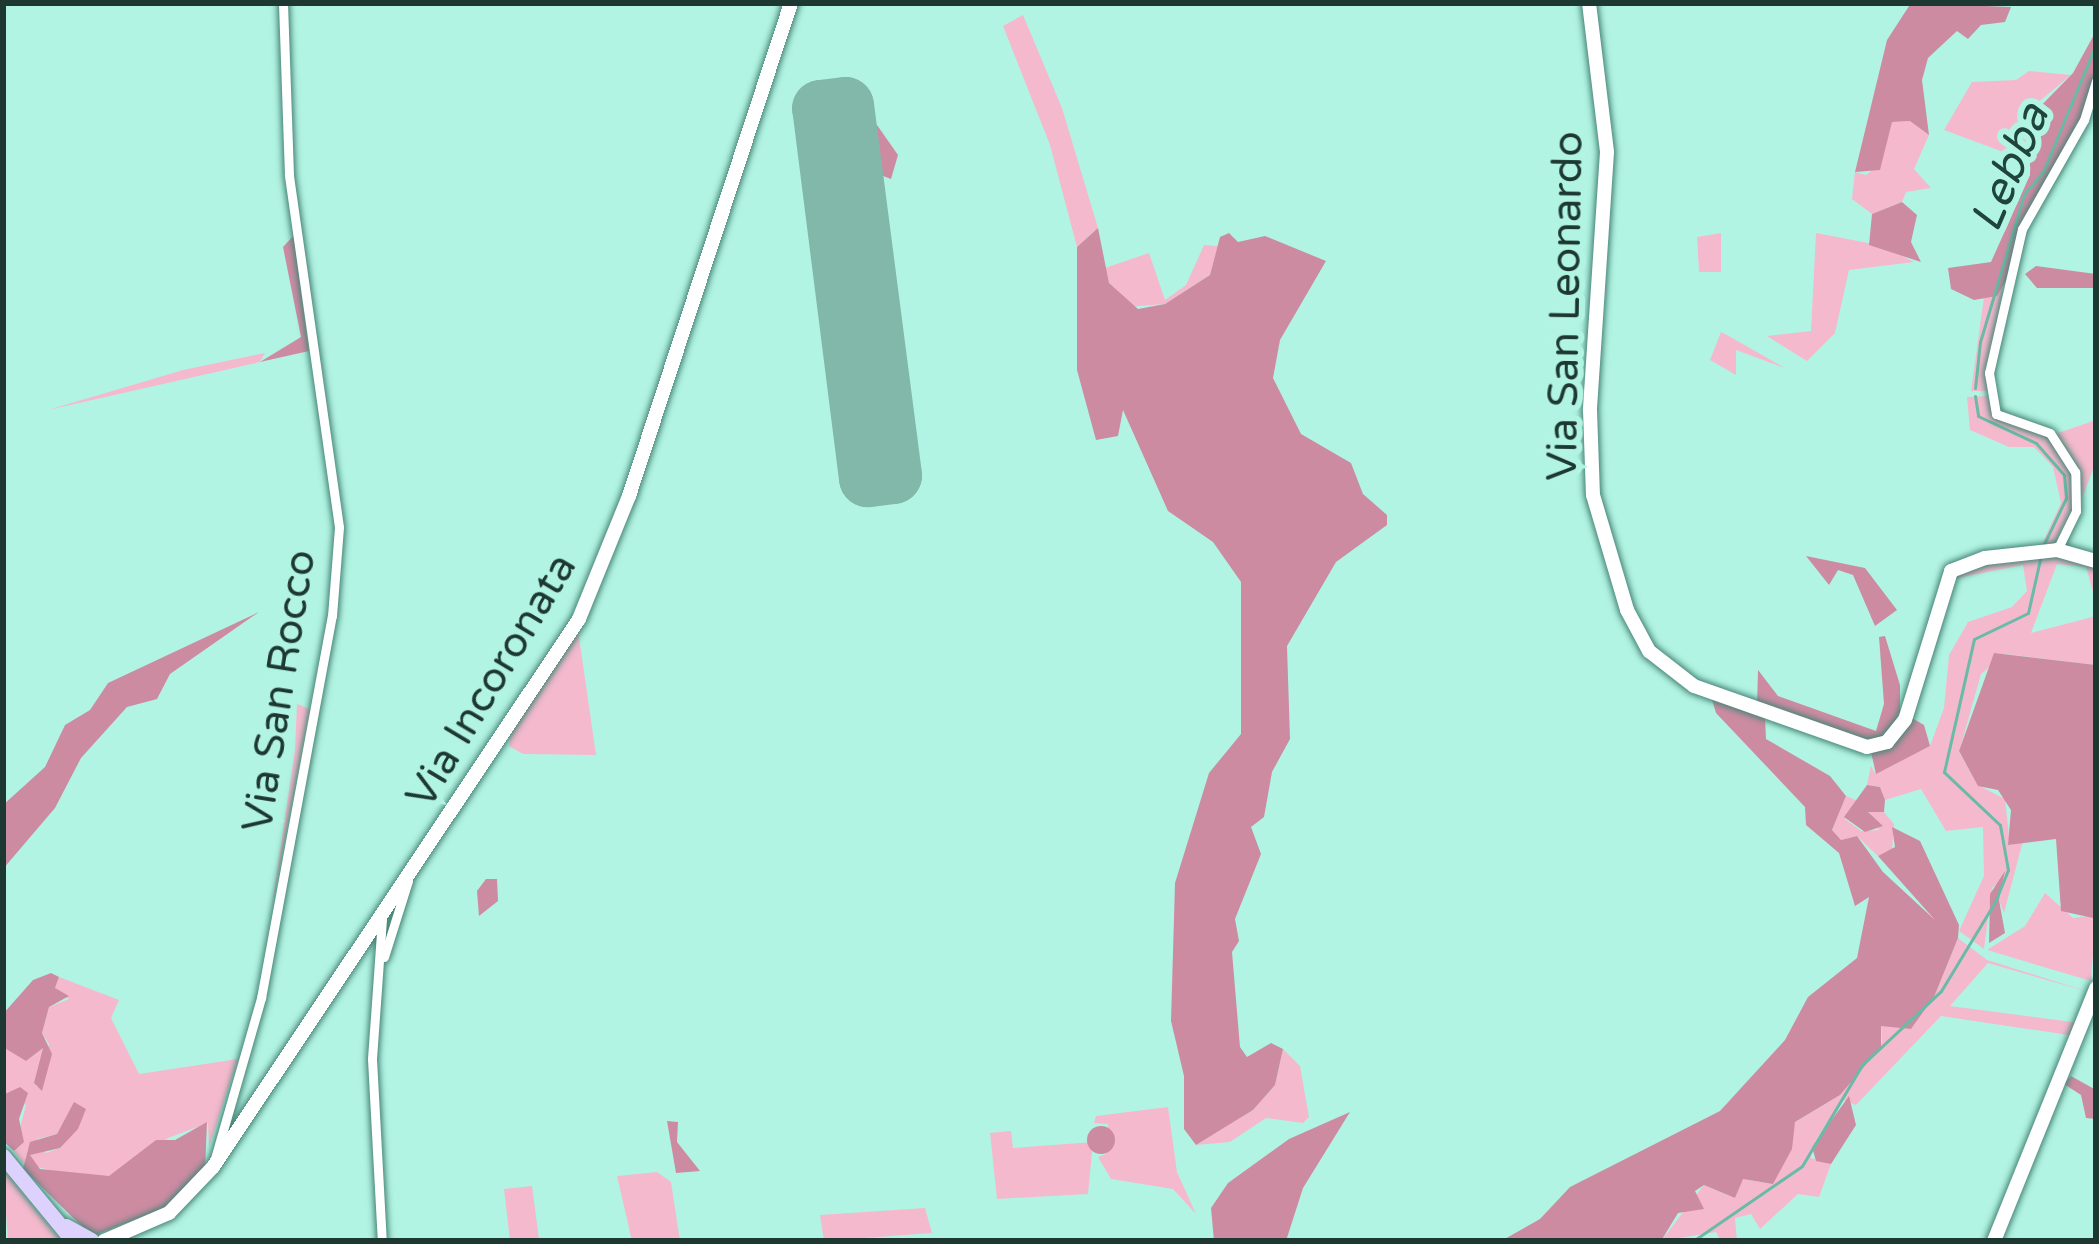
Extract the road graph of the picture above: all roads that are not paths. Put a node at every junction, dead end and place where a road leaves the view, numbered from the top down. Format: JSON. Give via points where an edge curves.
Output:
{"nodes":[{"id":1,"x":283,"y":3,"type":"edge"},
{"id":2,"x":790,"y":3,"type":"edge"},
{"id":3,"x":1589,"y":3,"type":"edge"},
{"id":4,"x":2096,"y":81,"type":"edge"},
{"id":5,"x":2052,"y":551,"type":"junction"},
{"id":6,"x":2096,"y":560,"type":"edge"},
{"id":7,"x":408,"y":880,"type":"junction"},
{"id":8,"x":382,"y":919,"type":"junction"},
{"id":9,"x":388,"y":943,"type":"junction"},
{"id":10,"x":352,"y":964,"type":"junction"},
{"id":11,"x":379,"y":974,"type":"junction"},
{"id":12,"x":2096,"y":988,"type":"edge"},
{"id":13,"x":3,"y":1156,"type":"edge"},
{"id":14,"x":213,"y":1167,"type":"junction"},
{"id":15,"x":54,"y":1217,"type":"junction"},
{"id":16,"x":121,"y":1239,"type":"edge"},
{"id":17,"x":90,"y":1240,"type":"edge"},
{"id":18,"x":74,"y":1241,"type":"edge"},
{"id":19,"x":104,"y":1241,"type":"edge"},
{"id":20,"x":382,"y":1241,"type":"edge"},
{"id":21,"x":1994,"y":1241,"type":"edge"}],
"edges":[{"from":1,"to":14,"type":"street","name":"Via San Rocco","via":[[289,175],[339,527],[332,616],[261,998]]},
{"from":2,"to":7,"type":"street","name":"Via Incoronata","via":[[601,572],[579,620]]},
{"from":3,"to":5,"type":"street","name":"Via San Leonardo","via":[[1607,152],[1590,410],[1593,495],[1620,591],[1649,651],[1694,686],[1852,745],[1887,742],[1905,719],[1951,571]]},
{"from":4,"to":5,"type":"street","via":[[2084,120],[2022,229],[1992,333],[1988,394],[1996,414],[2050,433],[2075,472],[2076,511]]},
{"from":5,"to":6,"type":"street","name":"Via San Leonardo"},
{"from":7,"to":8,"type":"street","name":"Via Incoronata"},
{"from":7,"to":9,"type":"street"},
{"from":8,"to":9,"type":"street"},
{"from":8,"to":10,"type":"street","name":"Via Incoronata"},
{"from":8,"to":11,"type":"street"},
{"from":9,"to":11,"type":"street"},
{"from":10,"to":11,"type":"street","via":[[372,959]]},
{"from":10,"to":14,"type":"street","name":"Via Incoronata"},
{"from":11,"to":20,"type":"street","via":[[372,1059]]},
{"from":12,"to":21,"type":"street"},
{"from":13,"to":15,"type":"main road"},
{"from":14,"to":16,"type":"street","name":"Via Incoronata","via":[[180,1205]]},
{"from":15,"to":17,"type":"main road"},
{"from":15,"to":18,"type":"main road"},
{"from":16,"to":19,"type":"street","name":"Via Incoronata"},
{"from":17,"to":19,"type":"main road"}]}
